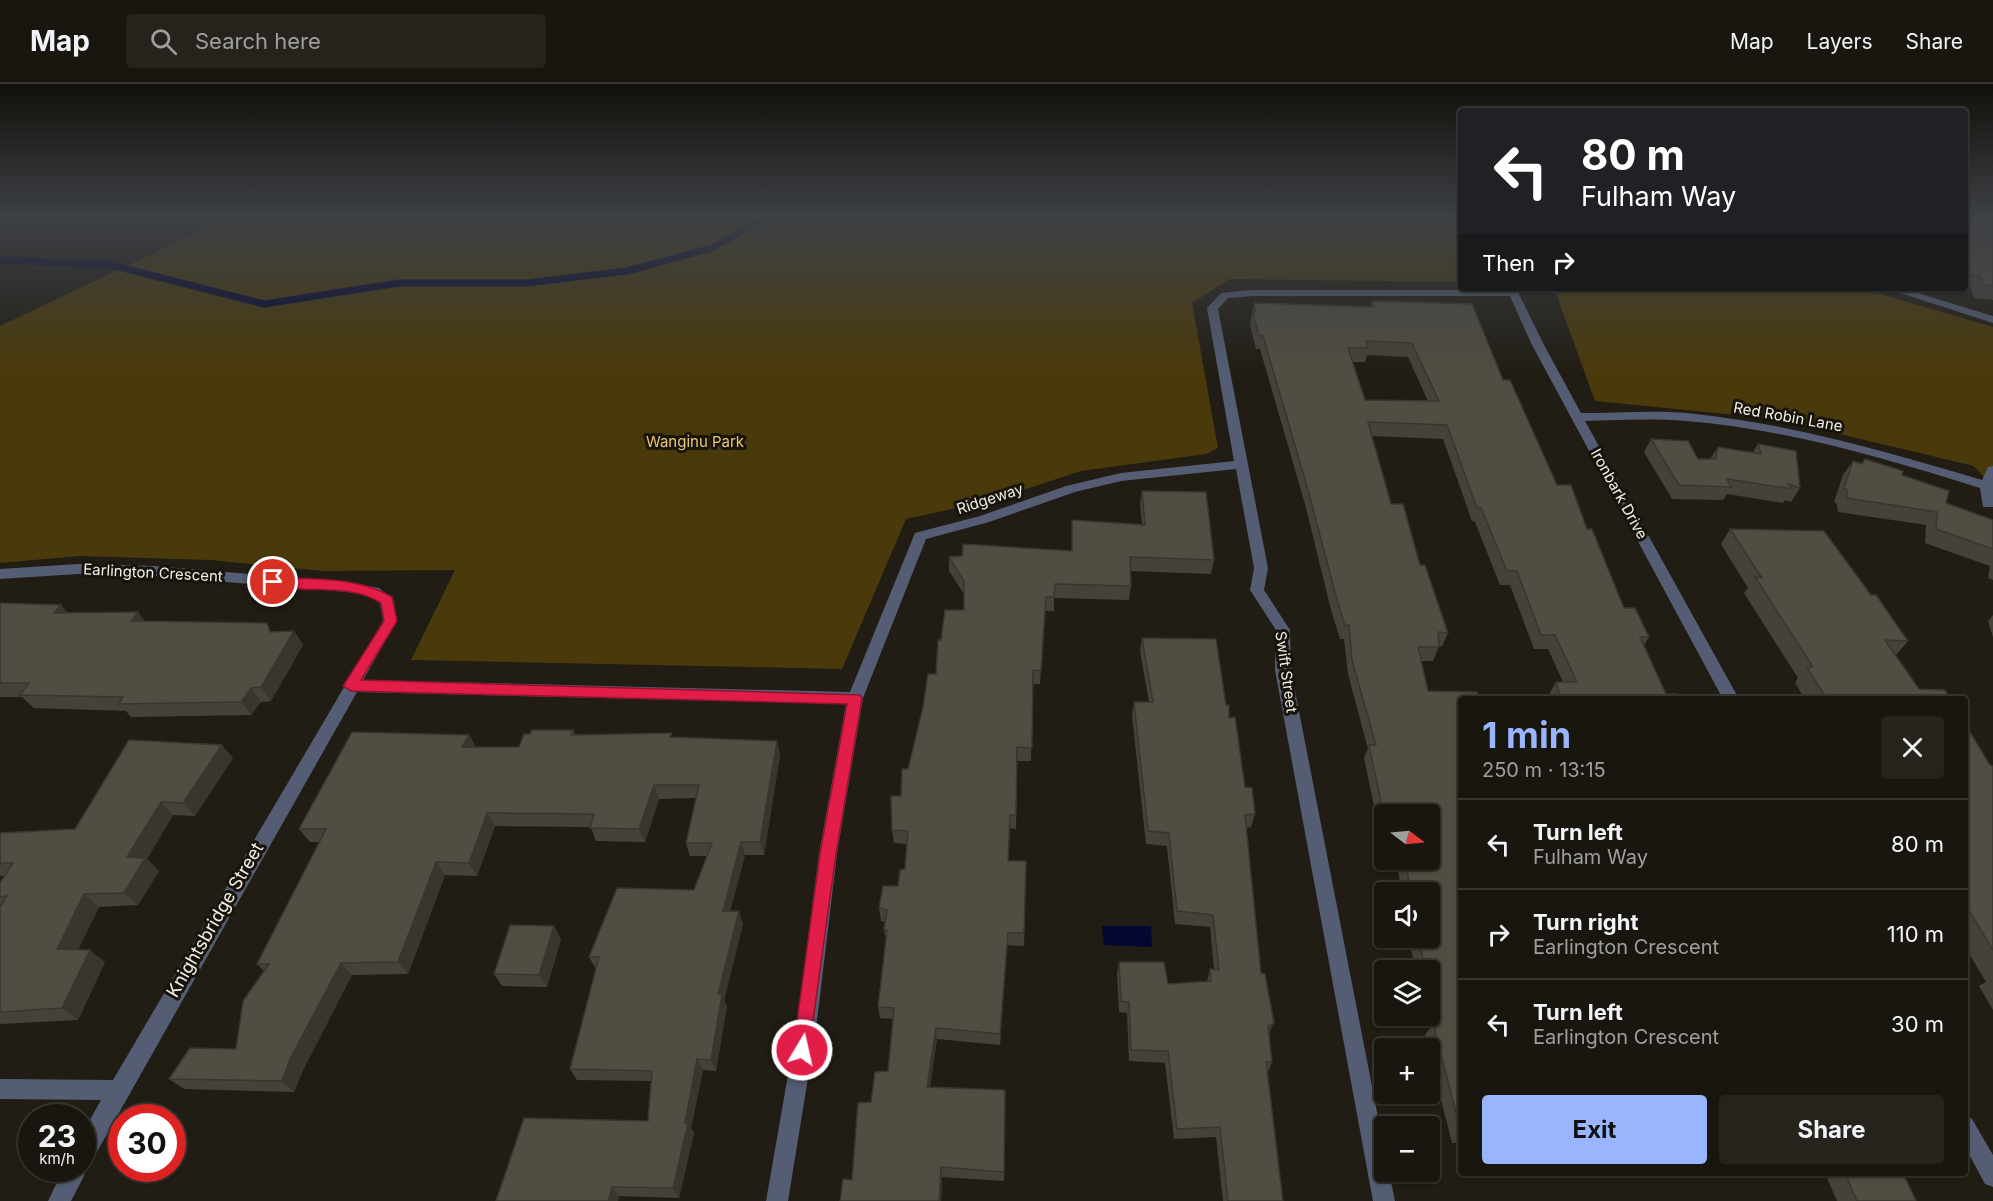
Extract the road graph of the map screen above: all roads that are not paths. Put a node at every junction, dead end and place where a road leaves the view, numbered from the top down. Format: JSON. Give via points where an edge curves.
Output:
{"nodes":[{"id":1,"x":1458,"y":291,"type":"edge"},
{"id":2,"x":1513,"y":291,"type":"edge"},
{"id":3,"x":1900,"y":291,"type":"edge"},
{"id":4,"x":1993,"y":320,"type":"edge"},
{"id":5,"x":1577,"y":417,"type":"junction"},
{"id":6,"x":1242,"y":464,"type":"junction"},
{"id":7,"x":1993,"y":471,"type":"edge"},
{"id":8,"x":1986,"y":486,"type":"junction"},
{"id":9,"x":1988,"y":504,"type":"dead end"},
{"id":10,"x":0,"y":574,"type":"edge"},
{"id":11,"x":351,"y":686,"type":"junction"},
{"id":12,"x":1729,"y":696,"type":"edge"},
{"id":13,"x":855,"y":698,"type":"junction"},
{"id":14,"x":0,"y":1089,"type":"edge"},
{"id":15,"x":118,"y":1090,"type":"junction"},
{"id":16,"x":96,"y":1130,"type":"edge"},
{"id":17,"x":1968,"y":1131,"type":"edge"},
{"id":18,"x":1993,"y":1176,"type":"edge"},
{"id":19,"x":69,"y":1182,"type":"edge"},
{"id":20,"x":59,"y":1201,"type":"edge"},
{"id":21,"x":777,"y":1201,"type":"edge"},
{"id":22,"x":1384,"y":1201,"type":"edge"}],
"edges":[{"from":1,"to":6,"type":"street","name":"Swift Street","via":[[1225,295],[1212,308]]},
{"from":2,"to":5,"type":"street","name":"Ironbark Drive"},
{"from":3,"to":4,"type":"street"},
{"from":5,"to":8,"type":"street","name":"Red Robin Lane","via":[[1685,417],[1752,425],[1838,442]]},
{"from":5,"to":12,"type":"street","name":"Ironbark Drive"},
{"from":6,"to":13,"type":"street","name":"Ridgeway","via":[[1111,479],[920,537]]},
{"from":6,"to":22,"type":"street","name":"Swift Street","via":[[1262,568],[1257,590],[1283,630],[1283,670]]},
{"from":7,"to":8,"type":"street"},
{"from":8,"to":9,"type":"street"},
{"from":10,"to":11,"type":"street","name":"Earlington Crescent","via":[[78,569],[154,571],[374,592],[387,601],[390,621]]},
{"from":11,"to":13,"type":"street"},
{"from":11,"to":15,"type":"street","name":"Knightsbridge Street"},
{"from":13,"to":21,"type":"street"},
{"from":14,"to":15,"type":"street"},
{"from":15,"to":16,"type":"street","name":"Knightsbridge Street"},
{"from":17,"to":18,"type":"street"},
{"from":19,"to":20,"type":"street"}]}
